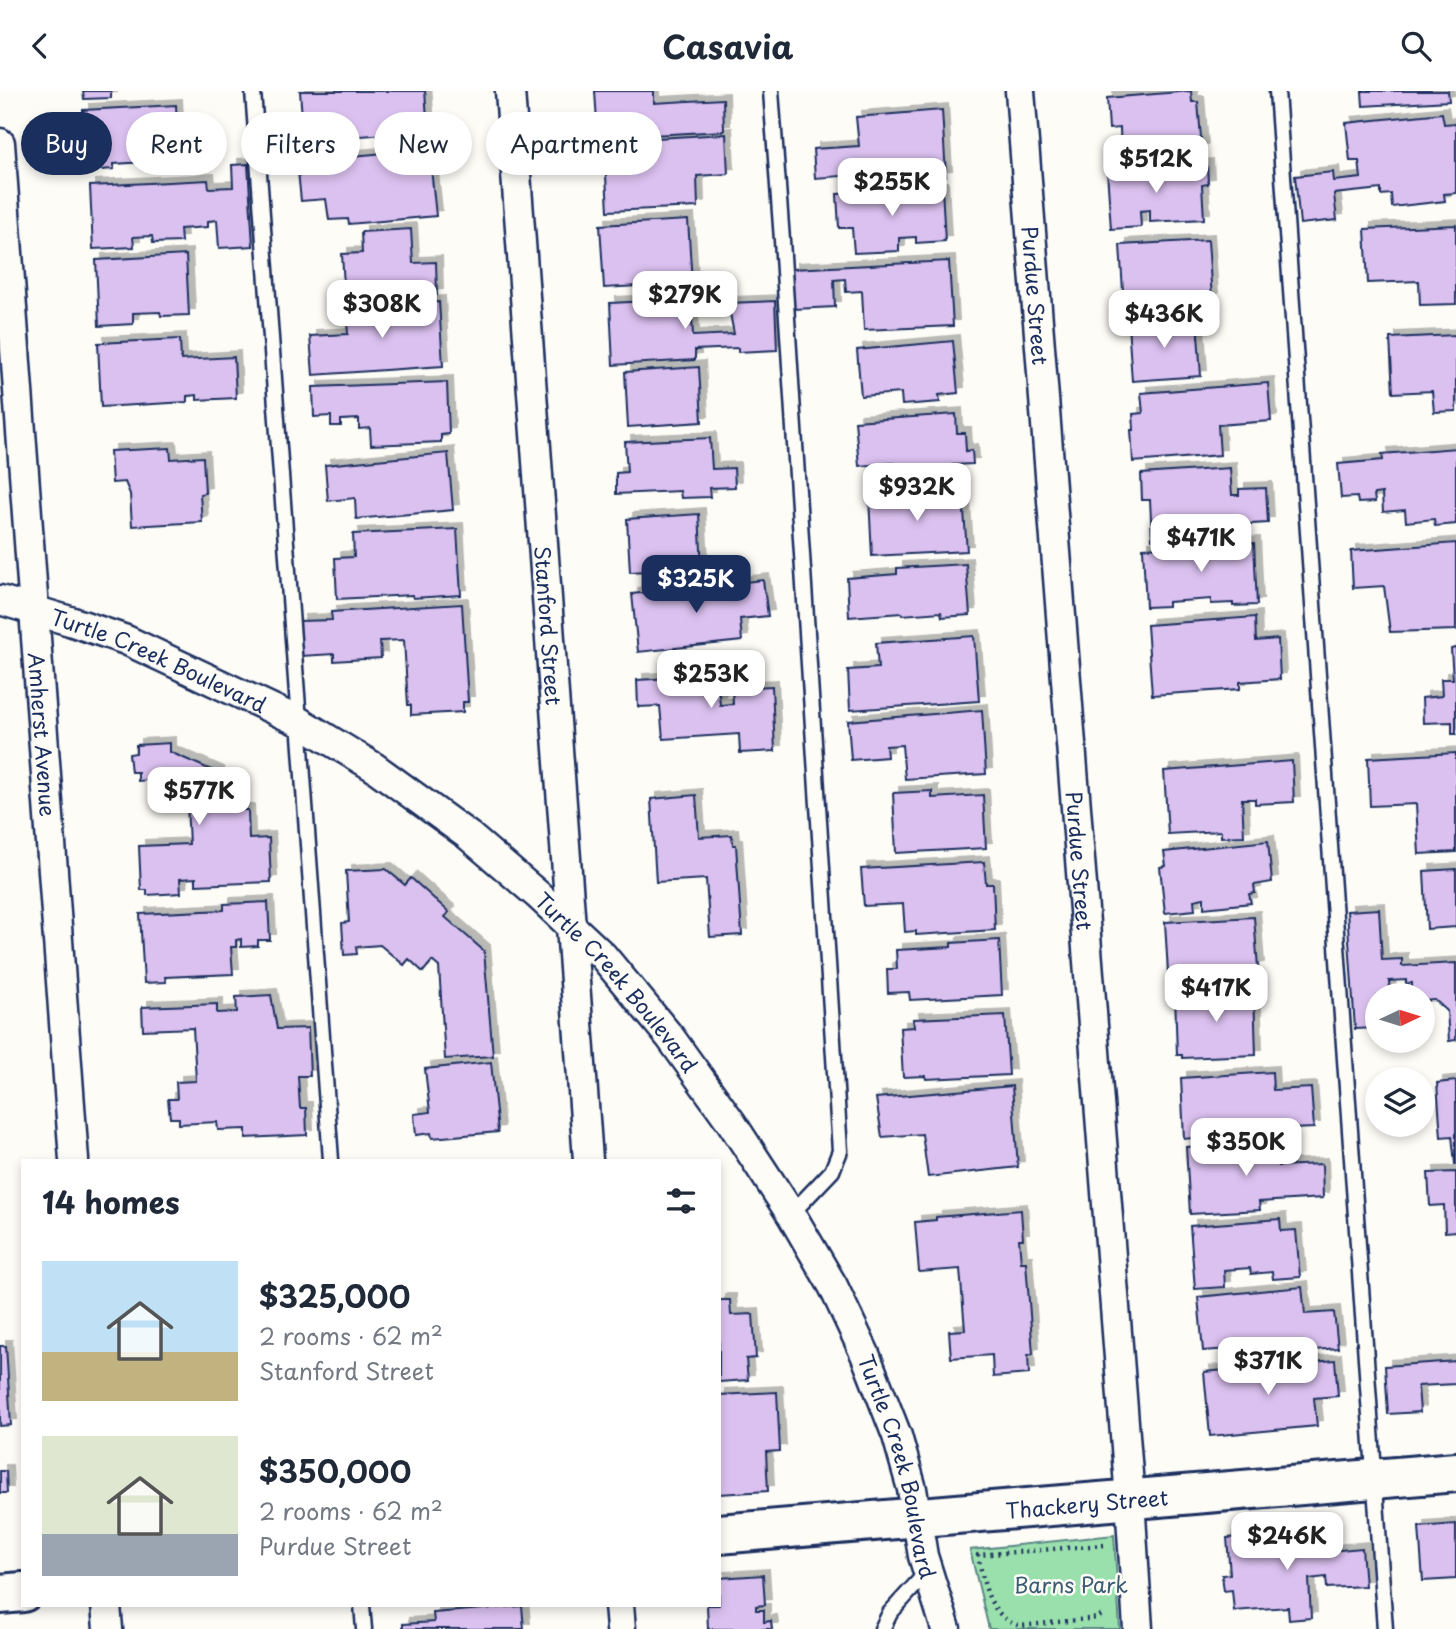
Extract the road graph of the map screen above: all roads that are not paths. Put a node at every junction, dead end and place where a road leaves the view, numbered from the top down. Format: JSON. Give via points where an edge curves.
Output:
{"nodes":[{"id":1,"x":253,"y":91,"type":"edge"},
{"id":2,"x":510,"y":91,"type":"edge"},
{"id":3,"x":771,"y":91,"type":"edge"},
{"id":4,"x":1020,"y":91,"type":"edge"},
{"id":5,"x":1277,"y":91,"type":"edge"},
{"id":6,"x":0,"y":143,"type":"edge"},
{"id":7,"x":0,"y":600,"type":"edge"},
{"id":8,"x":34,"y":609,"type":"junction"},
{"id":9,"x":298,"y":721,"type":"junction"},
{"id":10,"x":572,"y":925,"type":"junction"},
{"id":11,"x":74,"y":1159,"type":"edge"},
{"id":12,"x":331,"y":1159,"type":"edge"},
{"id":13,"x":588,"y":1159,"type":"edge"},
{"id":14,"x":791,"y":1214,"type":"junction"},
{"id":15,"x":1456,"y":1472,"type":"edge"},
{"id":16,"x":1374,"y":1479,"type":"junction"},
{"id":17,"x":1130,"y":1499,"type":"junction"},
{"id":18,"x":917,"y":1517,"type":"junction"},
{"id":19,"x":721,"y":1534,"type":"edge"},
{"id":20,"x":928,"y":1570,"type":"junction"},
{"id":21,"x":21,"y":1592,"type":"edge"},
{"id":22,"x":0,"y":1594,"type":"edge"},
{"id":23,"x":106,"y":1607,"type":"edge"},
{"id":24,"x":362,"y":1607,"type":"edge"},
{"id":25,"x":619,"y":1607,"type":"edge"},
{"id":26,"x":108,"y":1629,"type":"edge"},
{"id":27,"x":364,"y":1629,"type":"edge"},
{"id":28,"x":621,"y":1629,"type":"edge"},
{"id":29,"x":882,"y":1629,"type":"edge"},
{"id":30,"x":946,"y":1629,"type":"edge"},
{"id":31,"x":1138,"y":1629,"type":"edge"},
{"id":32,"x":1385,"y":1629,"type":"edge"}],
"edges":[{"from":1,"to":9,"type":"lane"},
{"from":2,"to":10,"type":"street","name":"Stanford Street"},
{"from":3,"to":14,"type":"lane","via":[[840,1151],[832,1171]]},
{"from":4,"to":17,"type":"street","name":"Purdue Street"},
{"from":5,"to":16,"type":"lane"},
{"from":6,"to":8,"type":"street","name":"Amherst Avenue"},
{"from":7,"to":8,"type":"street","name":"Turtle Creek Boulevard"},
{"from":8,"to":9,"type":"street","name":"Turtle Creek Boulevard","via":[[126,640]]},
{"from":8,"to":11,"type":"street","name":"Amherst Avenue"},
{"from":9,"to":10,"type":"street","name":"Turtle Creek Boulevard","via":[[469,836]]},
{"from":9,"to":12,"type":"lane"},
{"from":10,"to":13,"type":"street","name":"Stanford Street"},
{"from":10,"to":14,"type":"street","name":"Turtle Creek Boulevard","via":[[670,1037]]},
{"from":14,"to":18,"type":"street","name":"Turtle Creek Boulevard","via":[[865,1354],[897,1436]]},
{"from":15,"to":16,"type":"street","name":"Thackery Street"},
{"from":16,"to":17,"type":"street","name":"Thackery Street"},
{"from":16,"to":32,"type":"lane"},
{"from":17,"to":18,"type":"street","name":"Thackery Street"},
{"from":17,"to":31,"type":"street","name":"Purdue Street"},
{"from":18,"to":19,"type":"street","name":"Thackery Street"},
{"from":18,"to":20,"type":"street","name":"Turtle Creek Boulevard"},
{"from":20,"to":29,"type":"lane","via":[[890,1613]]},
{"from":20,"to":30,"type":"street","name":"Turtle Creek Boulevard"},
{"from":21,"to":22,"type":"street"},
{"from":23,"to":26,"type":"street"},
{"from":24,"to":27,"type":"lane"},
{"from":25,"to":28,"type":"street"}]}
